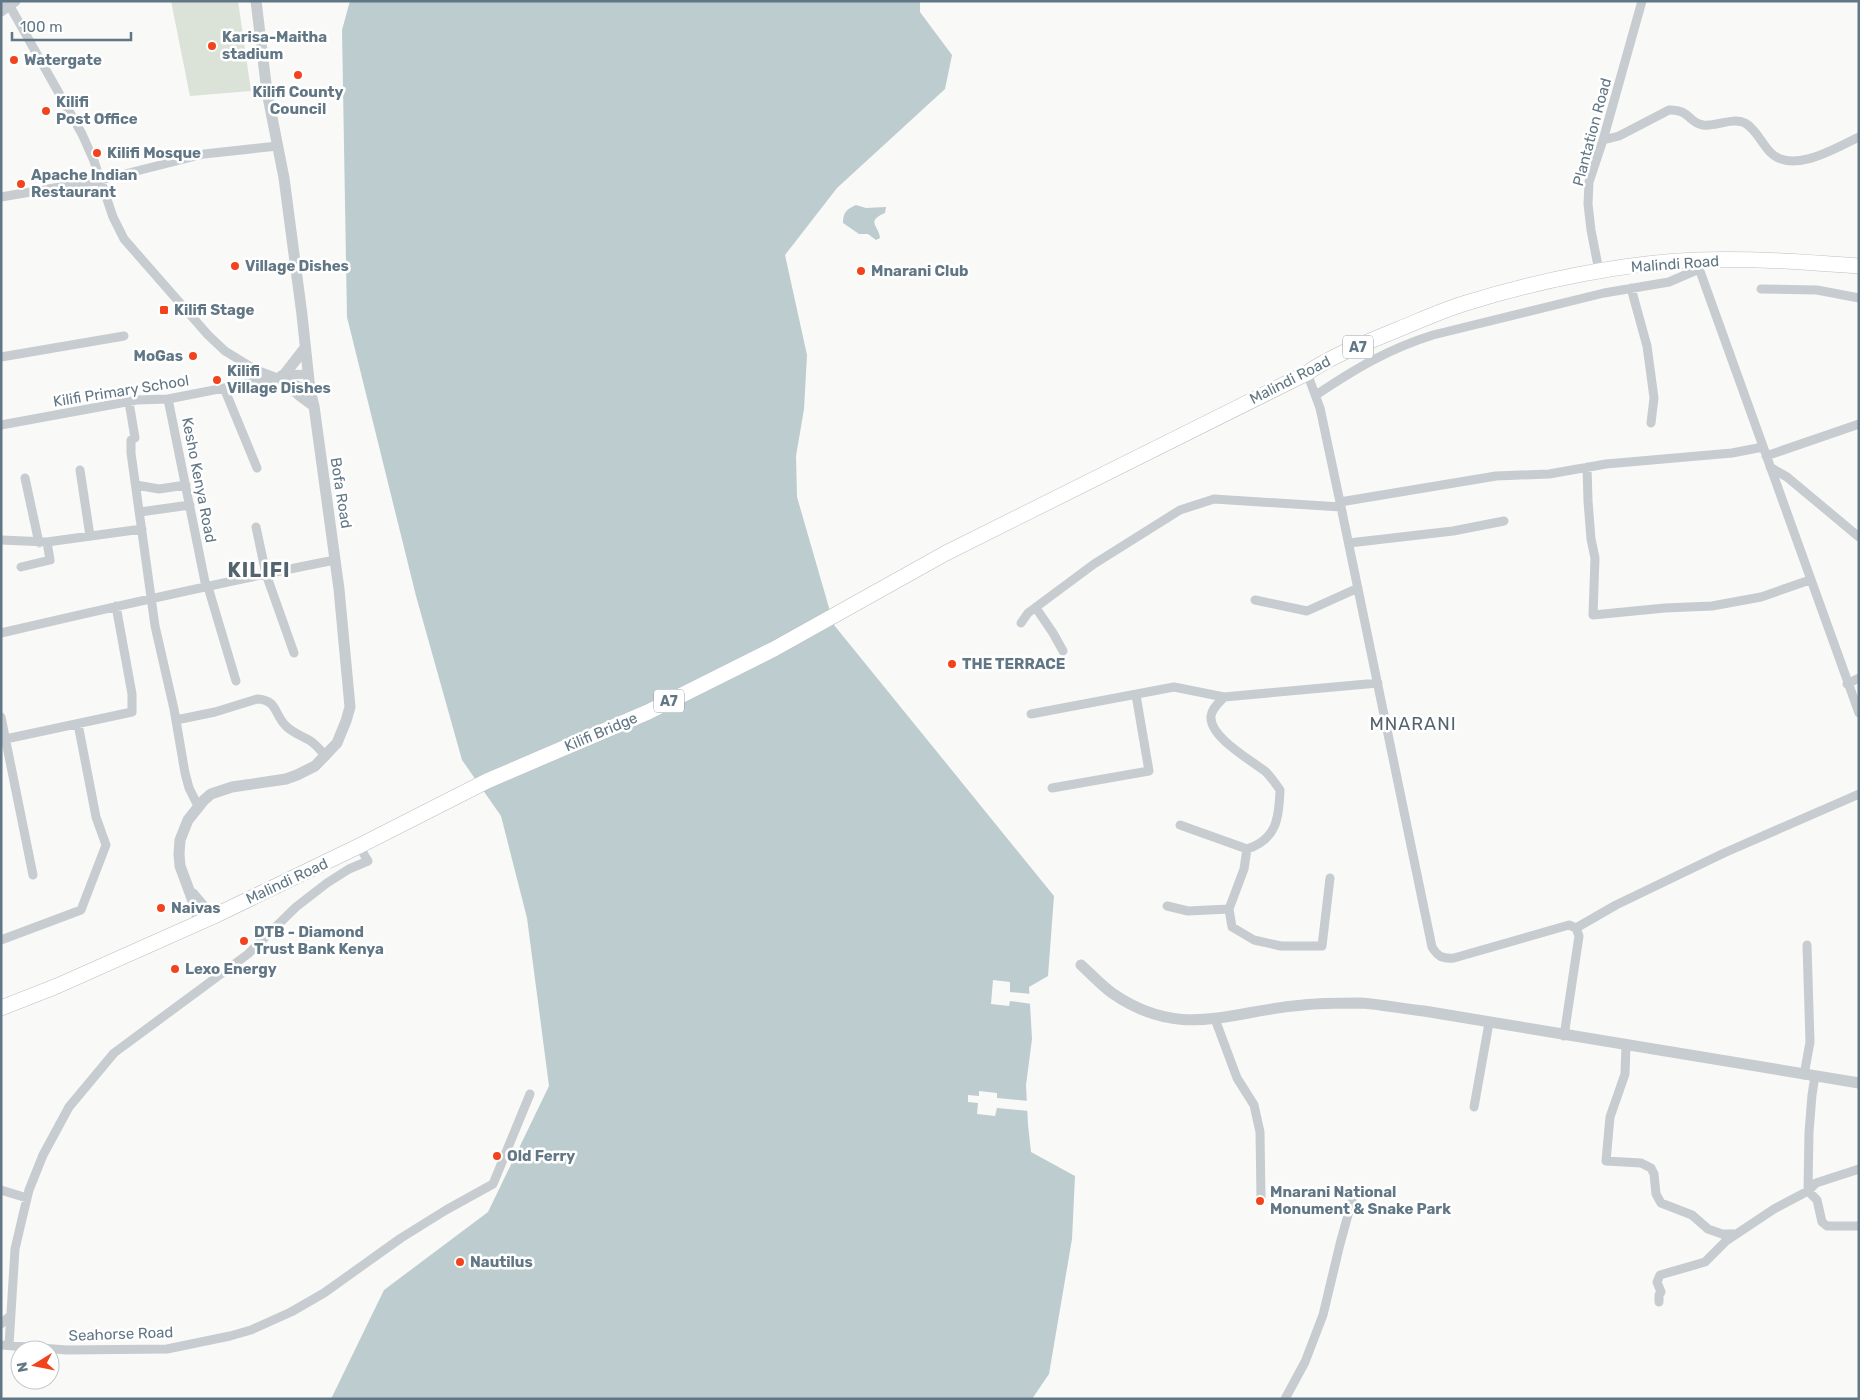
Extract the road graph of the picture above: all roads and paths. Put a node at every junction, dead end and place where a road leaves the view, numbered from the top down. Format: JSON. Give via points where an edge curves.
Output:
{"nodes":[{"id":1,"x":256,"y":1,"type":"edge"},
{"id":2,"x":1642,"y":1,"type":"edge"},
{"id":3,"x":8,"y":5,"type":"edge"},
{"id":4,"x":1859,"y":138,"type":"edge"},
{"id":5,"x":1603,"y":140,"type":"junction"},
{"id":6,"x":278,"y":146,"type":"junction"},
{"id":7,"x":101,"y":180,"type":"junction"},
{"id":8,"x":1,"y":197,"type":"edge"},
{"id":9,"x":1698,"y":265,"type":"junction"},
{"id":10,"x":1859,"y":266,"type":"edge"},
{"id":11,"x":1599,"y":271,"type":"junction"},
{"id":12,"x":1631,"y":288,"type":"junction"},
{"id":13,"x":1761,"y":289,"type":"dead end"},
{"id":14,"x":1859,"y":298,"type":"edge"},
{"id":15,"x":124,"y":336,"type":"dead end"},
{"id":16,"x":305,"y":348,"type":"junction"},
{"id":17,"x":1,"y":357,"type":"edge"},
{"id":18,"x":1307,"y":373,"type":"junction"},
{"id":19,"x":309,"y":374,"type":"junction"},
{"id":20,"x":278,"y":378,"type":"junction"},
{"id":21,"x":224,"y":388,"type":"junction"},
{"id":22,"x":310,"y":390,"type":"junction"},
{"id":23,"x":1316,"y":395,"type":"junction"},
{"id":24,"x":168,"y":399,"type":"junction"},
{"id":25,"x":129,"y":402,"type":"junction"},
{"id":26,"x":314,"y":406,"type":"junction"},
{"id":27,"x":1651,"y":423,"type":"dead end"},
{"id":28,"x":1859,"y":424,"type":"edge"},
{"id":29,"x":1,"y":425,"type":"edge"},
{"id":30,"x":1765,"y":451,"type":"junction"},
{"id":31,"x":1587,"y":467,"type":"junction"},
{"id":32,"x":1770,"y":467,"type":"junction"},
{"id":33,"x":257,"y":468,"type":"dead end"},
{"id":34,"x":80,"y":470,"type":"dead end"},
{"id":35,"x":26,"y":478,"type":"dead end"},
{"id":36,"x":136,"y":485,"type":"junction"},
{"id":37,"x":186,"y":485,"type":"junction"},
{"id":38,"x":1341,"y":504,"type":"junction"},
{"id":39,"x":190,"y":505,"type":"junction"},
{"id":40,"x":140,"y":512,"type":"junction"},
{"id":41,"x":1504,"y":521,"type":"dead end"},
{"id":42,"x":256,"y":527,"type":"dead end"},
{"id":43,"x":142,"y":529,"type":"junction"},
{"id":44,"x":90,"y":536,"type":"junction"},
{"id":45,"x":1859,"y":537,"type":"edge"},
{"id":46,"x":1,"y":540,"type":"edge"},
{"id":47,"x":43,"y":542,"type":"junction"},
{"id":48,"x":1349,"y":543,"type":"junction"},
{"id":49,"x":335,"y":560,"type":"junction"},
{"id":50,"x":21,"y":567,"type":"dead end"},
{"id":51,"x":266,"y":574,"type":"junction"},
{"id":52,"x":898,"y":579,"type":"joint"},
{"id":53,"x":1810,"y":580,"type":"junction"},
{"id":54,"x":208,"y":587,"type":"junction"},
{"id":55,"x":1358,"y":588,"type":"junction"},
{"id":56,"x":150,"y":600,"type":"junction"},
{"id":57,"x":1255,"y":600,"type":"dead end"},
{"id":58,"x":116,"y":606,"type":"junction"},
{"id":59,"x":1036,"y":608,"type":"junction"},
{"id":60,"x":1021,"y":623,"type":"dead end"},
{"id":61,"x":1,"y":632,"type":"edge"},
{"id":62,"x":1063,"y":651,"type":"dead end"},
{"id":63,"x":294,"y":653,"type":"dead end"},
{"id":64,"x":1859,"y":678,"type":"edge"},
{"id":65,"x":236,"y":681,"type":"dead end"},
{"id":66,"x":1378,"y":683,"type":"junction"},
{"id":67,"x":1847,"y":684,"type":"junction"},
{"id":68,"x":1136,"y":694,"type":"junction"},
{"id":69,"x":1224,"y":697,"type":"junction"},
{"id":70,"x":1859,"y":713,"type":"edge"},
{"id":71,"x":1031,"y":714,"type":"dead end"},
{"id":72,"x":1,"y":717,"type":"edge"},
{"id":73,"x":176,"y":720,"type":"junction"},
{"id":74,"x":78,"y":724,"type":"junction"},
{"id":75,"x":4,"y":739,"type":"edge"},
{"id":76,"x":326,"y":756,"type":"junction"},
{"id":77,"x":1052,"y":788,"type":"dead end"},
{"id":78,"x":1859,"y":794,"type":"edge"},
{"id":79,"x":198,"y":806,"type":"junction"},
{"id":80,"x":433,"y":809,"type":"joint"},
{"id":81,"x":1180,"y":824,"type":"dead end"},
{"id":82,"x":359,"y":846,"type":"junction"},
{"id":83,"x":1247,"y":849,"type":"junction"},
{"id":84,"x":33,"y":875,"type":"dead end"},
{"id":85,"x":1330,"y":878,"type":"dead end"},
{"id":86,"x":1167,"y":906,"type":"dead end"},
{"id":87,"x":1229,"y":909,"type":"junction"},
{"id":88,"x":205,"y":920,"type":"junction"},
{"id":89,"x":1576,"y":928,"type":"junction"},
{"id":90,"x":1,"y":940,"type":"edge"},
{"id":91,"x":1807,"y":946,"type":"dead end"},
{"id":92,"x":1081,"y":965,"type":"dead end"},
{"id":93,"x":1,"y":1008,"type":"edge"},
{"id":94,"x":1216,"y":1019,"type":"junction"},
{"id":95,"x":1489,"y":1023,"type":"junction"},
{"id":96,"x":1564,"y":1036,"type":"junction"},
{"id":97,"x":1626,"y":1045,"type":"junction"},
{"id":98,"x":1810,"y":1075,"type":"junction"},
{"id":99,"x":1859,"y":1083,"type":"edge"},
{"id":100,"x":530,"y":1094,"type":"dead end"},
{"id":101,"x":1474,"y":1106,"type":"dead end"},
{"id":102,"x":1859,"y":1169,"type":"edge"},
{"id":103,"x":1,"y":1190,"type":"edge"},
{"id":104,"x":1808,"y":1191,"type":"junction"},
{"id":105,"x":1354,"y":1193,"type":"dead end"},
{"id":106,"x":27,"y":1198,"type":"junction"},
{"id":107,"x":1261,"y":1198,"type":"dead end"},
{"id":108,"x":1859,"y":1226,"type":"edge"},
{"id":109,"x":1736,"y":1234,"type":"junction"},
{"id":110,"x":1659,"y":1302,"type":"dead end"},
{"id":111,"x":11,"y":1315,"type":"junction"},
{"id":112,"x":1,"y":1324,"type":"edge"},
{"id":113,"x":5,"y":1345,"type":"edge"},
{"id":114,"x":1285,"y":1399,"type":"edge"}],
"edges":[{"from":1,"to":6,"type":"street","name":"Bofa Road","via":[[267,92]]},
{"from":2,"to":5,"type":"street","name":"Plantation Road"},
{"from":3,"to":7,"type":"street","via":[[82,134]]},
{"from":4,"to":5,"type":"street","via":[[1813,158],[1783,161],[1776,158],[1745,123],[1703,125],[1683,112],[1669,110],[1619,136]]},
{"from":5,"to":11,"type":"street","name":"Plantation Road","via":[[1589,182],[1588,204]]},
{"from":6,"to":7,"type":"street","via":[[204,154]]},
{"from":6,"to":16,"type":"street","name":"Bofa Road"},
{"from":7,"to":8,"type":"street"},
{"from":7,"to":20,"type":"street","via":[[124,239],[208,335],[225,351],[256,370]]},
{"from":9,"to":10,"type":"highway","name":"Malindi Road","number":"A7","via":[[1758,259]]},
{"from":9,"to":11,"type":"highway","name":"Malindi Road","number":"A7","via":[[1652,264]]},
{"from":9,"to":12,"type":"street","via":[[1669,282]]},
{"from":9,"to":30,"type":"street"},
{"from":11,"to":18,"type":"highway","name":"Malindi Road","number":"A7","via":[[1465,303],[1344,352]]},
{"from":12,"to":23,"type":"street","via":[[1408,343],[1360,366]]},
{"from":12,"to":27,"type":"street","via":[[1648,354],[1654,398]]},
{"from":13,"to":14,"type":"street","via":[[1817,290]]},
{"from":15,"to":17,"type":"street"},
{"from":16,"to":19,"type":"street","name":"Bofa Road"},
{"from":16,"to":20,"type":"street"},
{"from":18,"to":23,"type":"street"},
{"from":18,"to":52,"type":"highway","name":"Malindi Road","number":"A7"},
{"from":19,"to":20,"type":"street","name":"Kilifi Primary School"},
{"from":19,"to":22,"type":"street","name":"Bofa Road"},
{"from":20,"to":21,"type":"street","name":"Kilifi Primary School"},
{"from":20,"to":22,"type":"street"},
{"from":20,"to":26,"type":"street"},
{"from":21,"to":24,"type":"street","name":"Kilifi Primary School"},
{"from":21,"to":33,"type":"street"},
{"from":22,"to":26,"type":"street","name":"Bofa Road"},
{"from":23,"to":38,"type":"street"},
{"from":24,"to":25,"type":"street","name":"Kilifi Primary School"},
{"from":24,"to":37,"type":"street","name":"Kesho Kenya Road"},
{"from":25,"to":29,"type":"street","name":"Kilifi Primary School"},
{"from":25,"to":36,"type":"street","via":[[135,438],[130,444]]},
{"from":26,"to":49,"type":"street","name":"Bofa Road"},
{"from":28,"to":30,"type":"street"},
{"from":30,"to":31,"type":"street"},
{"from":30,"to":32,"type":"street"},
{"from":31,"to":38,"type":"street","via":[[1549,474],[1496,476]]},
{"from":31,"to":53,"type":"street","via":[[1595,558],[1593,616],[1712,606],[1761,597]]},
{"from":32,"to":45,"type":"street","via":[[1787,477]]},
{"from":32,"to":53,"type":"street"},
{"from":34,"to":44,"type":"street"},
{"from":35,"to":47,"type":"street"},
{"from":36,"to":37,"type":"street","via":[[158,489]]},
{"from":36,"to":40,"type":"street"},
{"from":37,"to":39,"type":"street","name":"Kesho Kenya Road"},
{"from":38,"to":48,"type":"street"},
{"from":38,"to":59,"type":"street","via":[[1214,498],[1180,510],[1094,564]]},
{"from":39,"to":40,"type":"street"},
{"from":39,"to":54,"type":"street","name":"Kesho Kenya Road"},
{"from":40,"to":43,"type":"street"},
{"from":41,"to":48,"type":"street","via":[[1453,531]]},
{"from":42,"to":51,"type":"street"},
{"from":43,"to":44,"type":"street"},
{"from":43,"to":56,"type":"street"},
{"from":44,"to":47,"type":"street"},
{"from":46,"to":47,"type":"street"},
{"from":47,"to":50,"type":"street","via":[[50,560]]},
{"from":48,"to":55,"type":"street"},
{"from":49,"to":51,"type":"street"},
{"from":49,"to":76,"type":"street","name":"Bofa Road","via":[[350,707],[337,743]]},
{"from":51,"to":54,"type":"street"},
{"from":51,"to":63,"type":"street"},
{"from":52,"to":80,"type":"highway","name":"Kilifi Bridge","number":"A7","via":[[774,649],[648,712],[488,781]]},
{"from":53,"to":67,"type":"street"},
{"from":54,"to":56,"type":"street"},
{"from":54,"to":65,"type":"street","name":"Kesho Kenya Road"},
{"from":55,"to":57,"type":"street","via":[[1307,611]]},
{"from":55,"to":66,"type":"street"},
{"from":56,"to":58,"type":"street"},
{"from":56,"to":73,"type":"street"},
{"from":58,"to":61,"type":"street"},
{"from":58,"to":74,"type":"street","via":[[133,710]]},
{"from":59,"to":60,"type":"street"},
{"from":59,"to":62,"type":"street"},
{"from":64,"to":67,"type":"street"},
{"from":66,"to":69,"type":"street"},
{"from":66,"to":89,"type":"street","via":[[1430,938],[1437,955],[1454,958],[1568,925]]},
{"from":67,"to":70,"type":"street"},
{"from":68,"to":69,"type":"street","via":[[1174,687]]},
{"from":68,"to":71,"type":"street"},
{"from":68,"to":77,"type":"street","via":[[1148,771]]},
{"from":69,"to":83,"type":"street","via":[[1212,710],[1212,725],[1224,740],[1268,774],[1280,790],[1277,824],[1257,846]]},
{"from":72,"to":75,"type":"street"},
{"from":73,"to":76,"type":"street","via":[[263,700],[272,704],[289,729],[313,743]]},
{"from":73,"to":79,"type":"street","via":[[185,773]]},
{"from":74,"to":75,"type":"street"},
{"from":74,"to":90,"type":"street","via":[[96,816],[106,845],[81,910]]},
{"from":75,"to":84,"type":"street"},
{"from":76,"to":79,"type":"street","name":"Bofa Road","via":[[316,766],[297,776],[220,791],[211,794]]},
{"from":78,"to":89,"type":"street","via":[[1724,853]]},
{"from":79,"to":88,"type":"street","name":"Bofa Road","via":[[180,840],[179,854],[188,889]]},
{"from":80,"to":82,"type":"highway","name":"Malindi Road","number":"A7"},
{"from":81,"to":83,"type":"street"},
{"from":82,"to":88,"type":"highway","name":"Malindi Road","number":"A7"},
{"from":82,"to":106,"type":"street","via":[[368,861],[327,883],[220,976],[114,1053],[69,1107],[43,1155]]},
{"from":83,"to":87,"type":"street","via":[[1244,869]]},
{"from":85,"to":87,"type":"street","via":[[1322,946],[1280,946],[1254,940],[1232,927]]},
{"from":86,"to":87,"type":"street","via":[[1188,912]]},
{"from":88,"to":93,"type":"highway","name":"Malindi Road","number":"A7"},
{"from":89,"to":96,"type":"street","via":[[1579,936]]},
{"from":91,"to":98,"type":"street"},
{"from":92,"to":94,"type":"street","via":[[1110,992],[1151,1014],[1186,1021]]},
{"from":94,"to":95,"type":"street","via":[[1304,1005],[1361,1003]]},
{"from":94,"to":107,"type":"street","via":[[1237,1078],[1254,1105],[1260,1132]]},
{"from":95,"to":96,"type":"street"},
{"from":95,"to":101,"type":"street"},
{"from":96,"to":97,"type":"street"},
{"from":97,"to":98,"type":"street"},
{"from":97,"to":109,"type":"street","via":[[1625,1074],[1610,1117],[1606,1161],[1641,1162],[1654,1174],[1656,1194],[1661,1203],[1692,1215],[1715,1232]]},
{"from":98,"to":99,"type":"street"},
{"from":98,"to":104,"type":"street"},
{"from":100,"to":113,"type":"street","name":"Seahorse Road","via":[[493,1184],[401,1238],[324,1293],[291,1312],[251,1330],[167,1348],[67,1350]]},
{"from":102,"to":104,"type":"street","via":[[1816,1183]]},
{"from":103,"to":106,"type":"street"},
{"from":104,"to":108,"type":"street","via":[[1816,1200],[1822,1222],[1827,1226]]},
{"from":104,"to":109,"type":"street"},
{"from":105,"to":114,"type":"street","via":[[1323,1314],[1305,1362]]},
{"from":106,"to":111,"type":"street","via":[[15,1249]]},
{"from":109,"to":110,"type":"street","via":[[1705,1262],[1660,1275],[1657,1282],[1661,1292]]},
{"from":111,"to":112,"type":"street"},
{"from":111,"to":113,"type":"street"}]}
